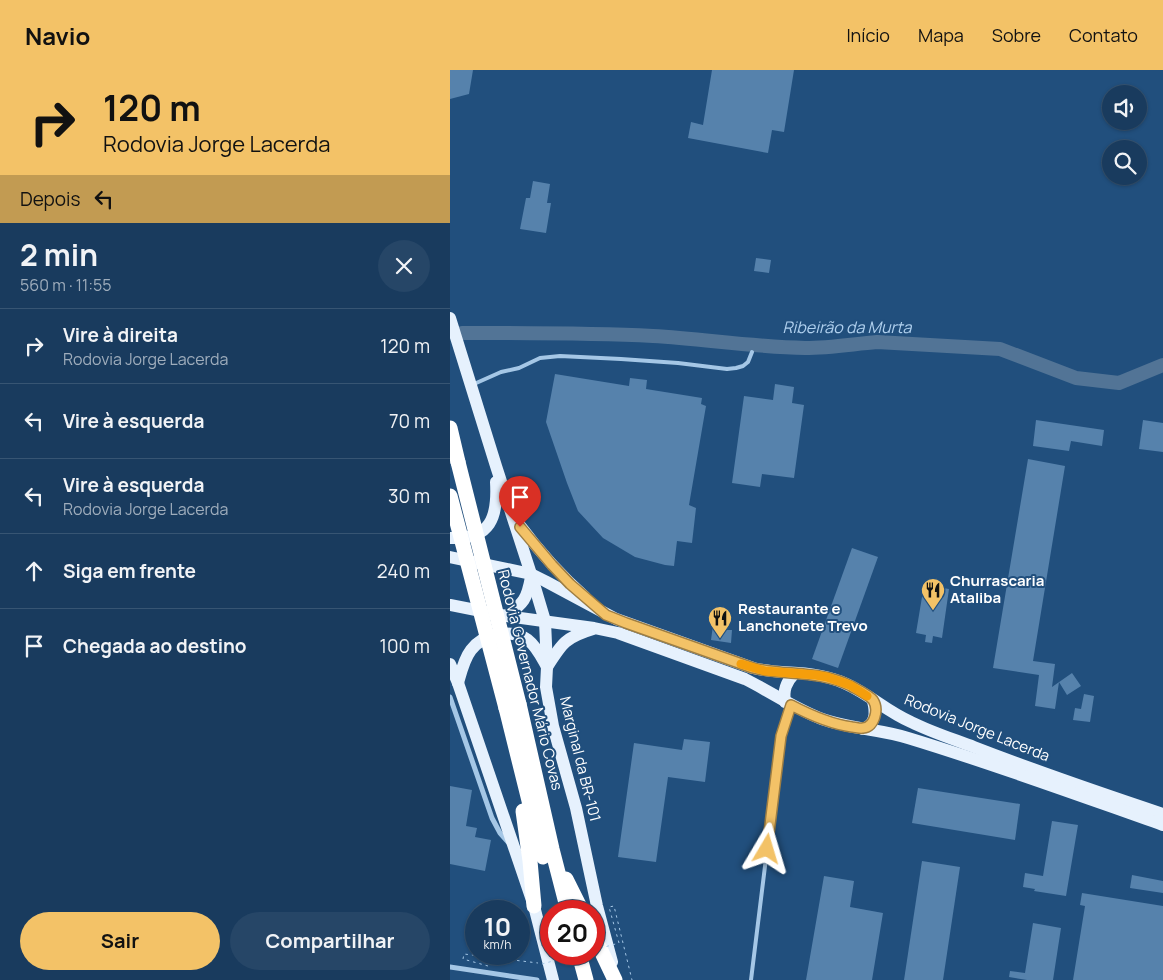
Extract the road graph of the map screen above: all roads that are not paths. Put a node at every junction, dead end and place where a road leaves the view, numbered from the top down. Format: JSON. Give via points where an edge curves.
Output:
{"nodes":[{"id":1,"x":450,"y":318,"type":"edge"},
{"id":2,"x":752,"y":352,"type":"dead end"},
{"id":3,"x":471,"y":385,"type":"junction"},
{"id":4,"x":450,"y":428,"type":"edge"},
{"id":5,"x":496,"y":466,"type":"junction"},
{"id":6,"x":450,"y":496,"type":"edge"},
{"id":7,"x":512,"y":516,"type":"junction"},
{"id":8,"x":450,"y":538,"type":"edge"},
{"id":9,"x":451,"y":558,"type":"edge"},
{"id":10,"x":531,"y":574,"type":"junction"},
{"id":11,"x":450,"y":605,"type":"edge"},
{"id":12,"x":606,"y":615,"type":"junction"},
{"id":13,"x":506,"y":616,"type":"junction"},
{"id":14,"x":545,"y":621,"type":"junction"},
{"id":15,"x":594,"y":628,"type":"junction"},
{"id":16,"x":450,"y":664,"type":"edge"},
{"id":17,"x":548,"y":667,"type":"junction"},
{"id":18,"x":794,"y":674,"type":"junction"},
{"id":19,"x":458,"y":683,"type":"junction"},
{"id":20,"x":450,"y":697,"type":"edge"},
{"id":21,"x":873,"y":701,"type":"junction"},
{"id":22,"x":788,"y":703,"type":"junction"},
{"id":23,"x":512,"y":706,"type":"junction"},
{"id":24,"x":863,"y":728,"type":"junction"},
{"id":25,"x":514,"y":742,"type":"junction"},
{"id":26,"x":1163,"y":814,"type":"edge"},
{"id":27,"x":1163,"y":825,"type":"edge"},
{"id":28,"x":552,"y":849,"type":"junction"},
{"id":29,"x":515,"y":851,"type":"junction"},
{"id":30,"x":555,"y":900,"type":"edge"},
{"id":31,"x":565,"y":900,"type":"edge"},
{"id":32,"x":577,"y":900,"type":"edge"},
{"id":33,"x":534,"y":906,"type":"junction"},
{"id":34,"x":605,"y":959,"type":"edge"},
{"id":35,"x":571,"y":965,"type":"edge"},
{"id":36,"x":582,"y":965,"type":"edge"},
{"id":37,"x":450,"y":968,"type":"edge"},
{"id":38,"x":537,"y":980,"type":"edge"},
{"id":39,"x":553,"y":980,"type":"edge"},
{"id":40,"x":575,"y":980,"type":"edge"},
{"id":41,"x":586,"y":980,"type":"edge"},
{"id":42,"x":615,"y":980,"type":"edge"},
{"id":43,"x":751,"y":980,"type":"edge"}],
"edges":[{"from":1,"to":3,"type":"main road","name":"Marginal da BR-101"},
{"from":2,"to":3,"type":"lane","via":[[748,362],[736,368],[560,356],[540,358]]},
{"from":3,"to":5,"type":"main road","name":"Marginal da BR-101"},
{"from":4,"to":23,"type":"highway","name":"Rodovia Governador Mário Covas","bridge":true},
{"from":5,"to":7,"type":"main road","name":"Marginal da BR-101"},
{"from":5,"to":8,"type":"main road","via":[[497,499],[495,513],[488,526],[477,534]]},
{"from":6,"to":23,"type":"highway","name":"Rodovia Governador Mário Covas","bridge":true},
{"from":7,"to":10,"type":"main road","name":"Marginal da BR-101"},
{"from":7,"to":12,"type":"main road","via":[[570,584]]},
{"from":9,"to":10,"type":"main road","name":"Rodovia Jorge Lacerda"},
{"from":10,"to":12,"type":"main road","name":"Rodovia Jorge Lacerda"},
{"from":10,"to":13,"type":"main road","via":[[523,602]]},
{"from":10,"to":14,"type":"main road","name":"Marginal da BR-101"},
{"from":11,"to":13,"type":"main road","name":"Rodovia Jorge Lacerda"},
{"from":12,"to":18,"type":"main road","name":"Rodovia Jorge Lacerda","via":[[753,668]]},
{"from":13,"to":14,"type":"main road","name":"Rodovia Jorge Lacerda"},
{"from":14,"to":15,"type":"main road","name":"Rodovia Jorge Lacerda"},
{"from":14,"to":17,"type":"main road","name":"Marginal da BR-101"},
{"from":15,"to":17,"type":"main road","via":[[581,632],[559,648]]},
{"from":15,"to":22,"type":"main road","name":"Rodovia Jorge Lacerda","via":[[629,636],[734,675]]},
{"from":16,"to":19,"type":"main road"},
{"from":17,"to":19,"type":"main road","via":[[526,639],[494,635],[484,638],[470,650]]},
{"from":17,"to":42,"type":"main road","name":"Marginal da BR-101","via":[[546,687],[553,726],[576,808]]},
{"from":18,"to":21,"type":"main road","name":"Rodovia Jorge Lacerda","via":[[839,681]]},
{"from":18,"to":22,"type":"main road","via":[[785,686],[784,697]]},
{"from":19,"to":29,"type":"main road"},
{"from":20,"to":29,"type":"street","via":[[492,818]]},
{"from":21,"to":24,"type":"main road","via":[[875,718]]},
{"from":21,"to":26,"type":"main road","name":"Rodovia Jorge Lacerda","via":[[924,728],[1022,766]]},
{"from":22,"to":24,"type":"main road","name":"Rodovia Jorge Lacerda","via":[[823,720]]},
{"from":22,"to":43,"type":"lane","via":[[781,736]]},
{"from":23,"to":25,"type":"highway","name":"Rodovia Governador Mário Covas"},
{"from":23,"to":28,"type":"highway","name":"Rodovia Governador Mário Covas"},
{"from":24,"to":27,"type":"main road","name":"Rodovia Jorge Lacerda","via":[[893,733],[951,751]]},
{"from":25,"to":30,"type":"highway","name":"Rodovia Governador Mário Covas"},
{"from":25,"to":33,"type":"highway"},
{"from":28,"to":31,"type":"highway","name":"Rodovia Governador Mário Covas"},
{"from":28,"to":32,"type":"highway"},
{"from":29,"to":33,"type":"main road"},
{"from":33,"to":39,"type":"main road"},
{"from":34,"to":42,"type":"highway"},
{"from":35,"to":40,"type":"highway"},
{"from":36,"to":41,"type":"highway"},
{"from":37,"to":38,"type":"street"}]}
